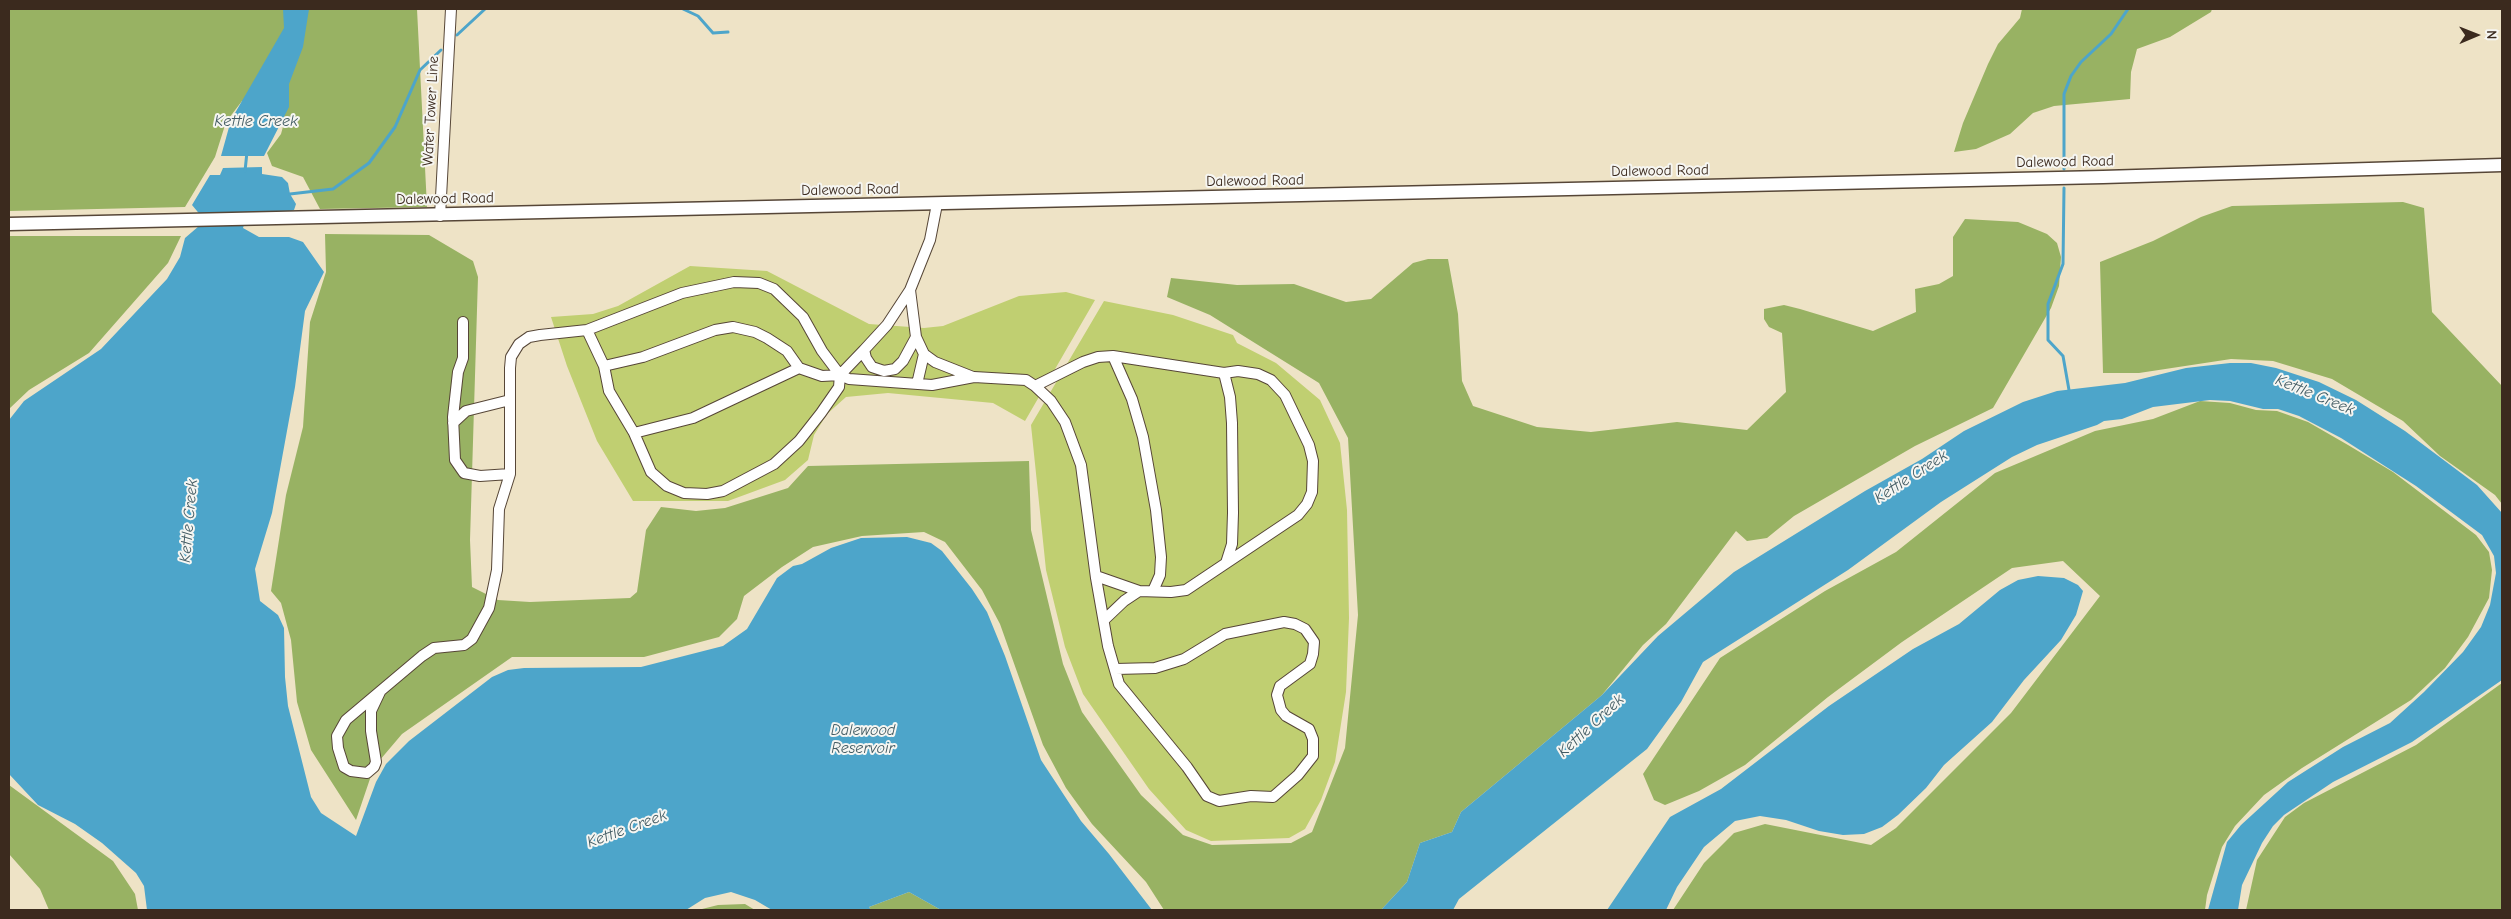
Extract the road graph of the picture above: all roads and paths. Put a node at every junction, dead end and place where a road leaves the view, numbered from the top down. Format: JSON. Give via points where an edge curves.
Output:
{"nodes":[{"id":1,"x":451,"y":9,"type":"edge"},
{"id":2,"x":2502,"y":165,"type":"edge"},
{"id":3,"x":937,"y":204,"type":"junction"},
{"id":4,"x":440,"y":216,"type":"junction"},
{"id":5,"x":9,"y":224,"type":"edge"},
{"id":6,"x":910,"y":290,"type":"junction"},
{"id":7,"x":464,"y":322,"type":"dead end"},
{"id":8,"x":587,"y":330,"type":"junction"},
{"id":9,"x":916,"y":337,"type":"junction"},
{"id":10,"x":864,"y":350,"type":"junction"},
{"id":11,"x":924,"y":354,"type":"junction"},
{"id":12,"x":1113,"y":356,"type":"junction"},
{"id":13,"x":604,"y":366,"type":"junction"},
{"id":14,"x":799,"y":368,"type":"junction"},
{"id":15,"x":1224,"y":373,"type":"junction"},
{"id":16,"x":840,"y":375,"type":"junction"},
{"id":17,"x":974,"y":377,"type":"junction"},
{"id":18,"x":917,"y":384,"type":"junction"},
{"id":19,"x":1035,"y":386,"type":"junction"},
{"id":20,"x":510,"y":400,"type":"junction"},
{"id":21,"x":453,"y":423,"type":"junction"},
{"id":22,"x":634,"y":433,"type":"junction"},
{"id":23,"x":510,"y":474,"type":"junction"},
{"id":24,"x":1226,"y":563,"type":"junction"},
{"id":25,"x":1096,"y":576,"type":"junction"},
{"id":26,"x":1140,"y":591,"type":"junction"},
{"id":27,"x":1153,"y":591,"type":"junction"},
{"id":28,"x":1104,"y":620,"type":"junction"},
{"id":29,"x":1116,"y":669,"type":"junction"},
{"id":30,"x":380,"y":692,"type":"junction"}],
"edges":[{"from":1,"to":4,"type":"street","name":"Water Tower Line"},
{"from":2,"to":3,"type":"main road","name":"Dalewood Road","via":[[2093,178]]},
{"from":3,"to":4,"type":"main road","name":"Dalewood Road"},
{"from":3,"to":6,"type":"street","via":[[930,240]]},
{"from":4,"to":5,"type":"main road","name":"Dalewood Road"},
{"from":6,"to":9,"type":"street"},
{"from":6,"to":10,"type":"street","via":[[886,326]]},
{"from":7,"to":21,"type":"street","via":[[463,358],[458,372]]},
{"from":8,"to":13,"type":"street"},
{"from":8,"to":16,"type":"street","via":[[690,291],[734,282],[759,283],[774,289],[803,317]]},
{"from":8,"to":20,"type":"street","via":[[529,337],[519,344],[511,357]]},
{"from":9,"to":10,"type":"street","via":[[895,369],[884,371],[872,367]]},
{"from":9,"to":11,"type":"street"},
{"from":10,"to":16,"type":"street"},
{"from":11,"to":17,"type":"street","via":[[935,362]]},
{"from":11,"to":18,"type":"street"},
{"from":12,"to":15,"type":"street"},
{"from":12,"to":19,"type":"street","via":[[1098,356],[1082,362]]},
{"from":12,"to":27,"type":"street","via":[[1132,399],[1143,437],[1156,510],[1161,556],[1160,575]]},
{"from":13,"to":14,"type":"street","via":[[643,358],[715,330],[733,327],[767,338],[787,351]]},
{"from":13,"to":22,"type":"street","via":[[609,391]]},
{"from":14,"to":16,"type":"street","via":[[822,376]]},
{"from":14,"to":22,"type":"street","via":[[693,418]]},
{"from":15,"to":24,"type":"street","via":[[1232,423],[1233,513],[1232,544]]},
{"from":15,"to":24,"type":"street","via":[[1238,371],[1271,380],[1285,395],[1309,445],[1313,461],[1312,492],[1298,515]]},
{"from":16,"to":18,"type":"street","via":[[848,380]]},
{"from":16,"to":22,"type":"street","via":[[840,387],[799,441],[774,464],[723,491],[684,494],[667,486],[651,472]]},
{"from":17,"to":18,"type":"street","via":[[953,383]]},
{"from":17,"to":19,"type":"street","via":[[1026,380]]},
{"from":19,"to":25,"type":"street","via":[[1064,422],[1079,458]]},
{"from":20,"to":21,"type":"street","via":[[466,411]]},
{"from":20,"to":23,"type":"street"},
{"from":21,"to":23,"type":"street","via":[[455,460],[464,473],[480,476]]},
{"from":23,"to":30,"type":"street","via":[[496,527],[498,553],[493,593],[481,624],[464,645],[434,648]]},
{"from":24,"to":27,"type":"street","via":[[1186,590]]},
{"from":25,"to":26,"type":"street"},
{"from":25,"to":28,"type":"street"},
{"from":26,"to":27,"type":"street"},
{"from":26,"to":28,"type":"street"},
{"from":28,"to":29,"type":"street"},
{"from":29,"to":29,"type":"street","via":[[1119,684],[1187,766],[1207,796],[1219,801],[1251,796],[1273,797],[1298,775],[1313,756],[1309,729],[1286,716],[1277,695],[1280,686],[1310,664],[1313,654],[1314,642],[1305,629],[1295,624],[1284,622],[1225,634],[1184,659],[1155,668]]},
{"from":30,"to":30,"type":"street","via":[[346,720],[337,736],[340,757],[351,771],[368,773],[374,768],[371,711]]}]}
